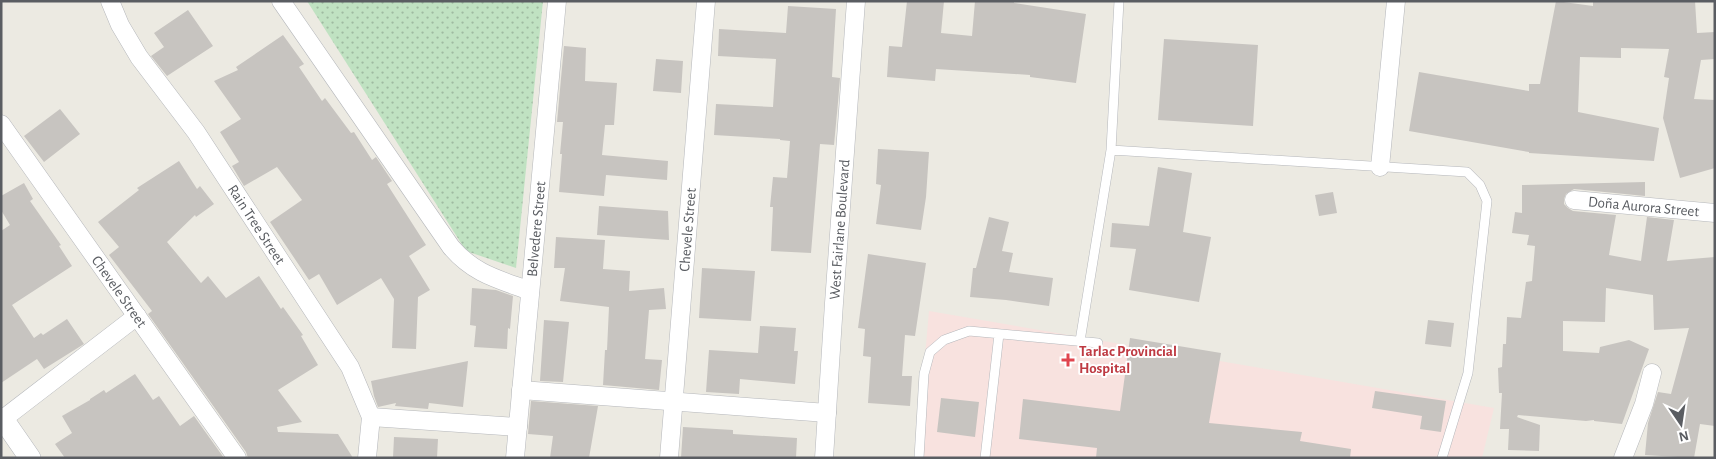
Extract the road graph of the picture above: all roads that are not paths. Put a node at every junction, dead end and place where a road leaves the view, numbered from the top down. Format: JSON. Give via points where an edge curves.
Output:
{"nodes":[{"id":1,"x":110,"y":1,"type":"edge"},
{"id":2,"x":281,"y":1,"type":"edge"},
{"id":3,"x":557,"y":1,"type":"edge"},
{"id":4,"x":706,"y":1,"type":"edge"},
{"id":5,"x":856,"y":1,"type":"edge"},
{"id":6,"x":1119,"y":1,"type":"edge"},
{"id":7,"x":1396,"y":1,"type":"edge"},
{"id":8,"x":1,"y":124,"type":"edge"},
{"id":9,"x":1111,"y":150,"type":"junction"},
{"id":10,"x":1380,"y":167,"type":"junction"},
{"id":11,"x":1574,"y":200,"type":"dead end"},
{"id":12,"x":1715,"y":213,"type":"edge"},
{"id":13,"x":530,"y":291,"type":"junction"},
{"id":14,"x":137,"y":316,"type":"junction"},
{"id":15,"x":998,"y":334,"type":"junction"},
{"id":16,"x":1080,"y":341,"type":"junction"},
{"id":17,"x":1098,"y":343,"type":"dead end"},
{"id":18,"x":1652,"y":373,"type":"dead end"},
{"id":19,"x":521,"y":390,"type":"junction"},
{"id":20,"x":673,"y":402,"type":"junction"},
{"id":21,"x":827,"y":413,"type":"junction"},
{"id":22,"x":371,"y":418,"type":"junction"},
{"id":23,"x":2,"y":419,"type":"edge"},
{"id":24,"x":518,"y":427,"type":"junction"},
{"id":25,"x":30,"y":458,"type":"edge"},
{"id":26,"x":237,"y":458,"type":"edge"},
{"id":27,"x":367,"y":458,"type":"edge"},
{"id":28,"x":515,"y":458,"type":"edge"},
{"id":29,"x":669,"y":458,"type":"edge"},
{"id":30,"x":824,"y":458,"type":"edge"},
{"id":31,"x":919,"y":458,"type":"edge"},
{"id":32,"x":985,"y":458,"type":"edge"},
{"id":33,"x":1442,"y":458,"type":"edge"},
{"id":34,"x":1623,"y":458,"type":"edge"}],
"edges":[{"from":1,"to":22,"type":"street","name":"Rain Tree Street","via":[[139,57],[196,132],[350,367]]},
{"from":2,"to":13,"type":"street","via":[[462,260],[482,274]]},
{"from":3,"to":13,"type":"street","name":"Belvedere Street"},
{"from":4,"to":20,"type":"street","name":"Chevele Street"},
{"from":5,"to":21,"type":"street","name":"West Fairlane Boulevard"},
{"from":6,"to":9,"type":"lane"},
{"from":7,"to":10,"type":"street"},
{"from":8,"to":14,"type":"street","name":"Chevele Street"},
{"from":9,"to":10,"type":"lane"},
{"from":9,"to":16,"type":"lane"},
{"from":10,"to":33,"type":"lane","via":[[1467,172],[1480,185],[1487,201],[1468,373]]},
{"from":11,"to":12,"type":"street","name":"Doña Aurora Street"},
{"from":13,"to":19,"type":"street","name":"Belvedere Street"},
{"from":14,"to":23,"type":"street"},
{"from":14,"to":26,"type":"street","name":"Chevele Street"},
{"from":15,"to":16,"type":"lane"},
{"from":15,"to":31,"type":"lane","via":[[969,331],[944,340],[930,352],[924,374]]},
{"from":15,"to":32,"type":"lane"},
{"from":16,"to":17,"type":"lane"},
{"from":18,"to":34,"type":"street"},
{"from":19,"to":20,"type":"street"},
{"from":19,"to":24,"type":"street","name":"Belvedere Street"},
{"from":20,"to":21,"type":"street"},
{"from":20,"to":29,"type":"street","name":"Chevele Street"},
{"from":21,"to":30,"type":"street","name":"West Fairlane Boulevard"},
{"from":22,"to":24,"type":"street"},
{"from":22,"to":27,"type":"street","name":"Rain Tree Street"},
{"from":23,"to":25,"type":"street"},
{"from":24,"to":28,"type":"street","name":"Belvedere Street"}]}
